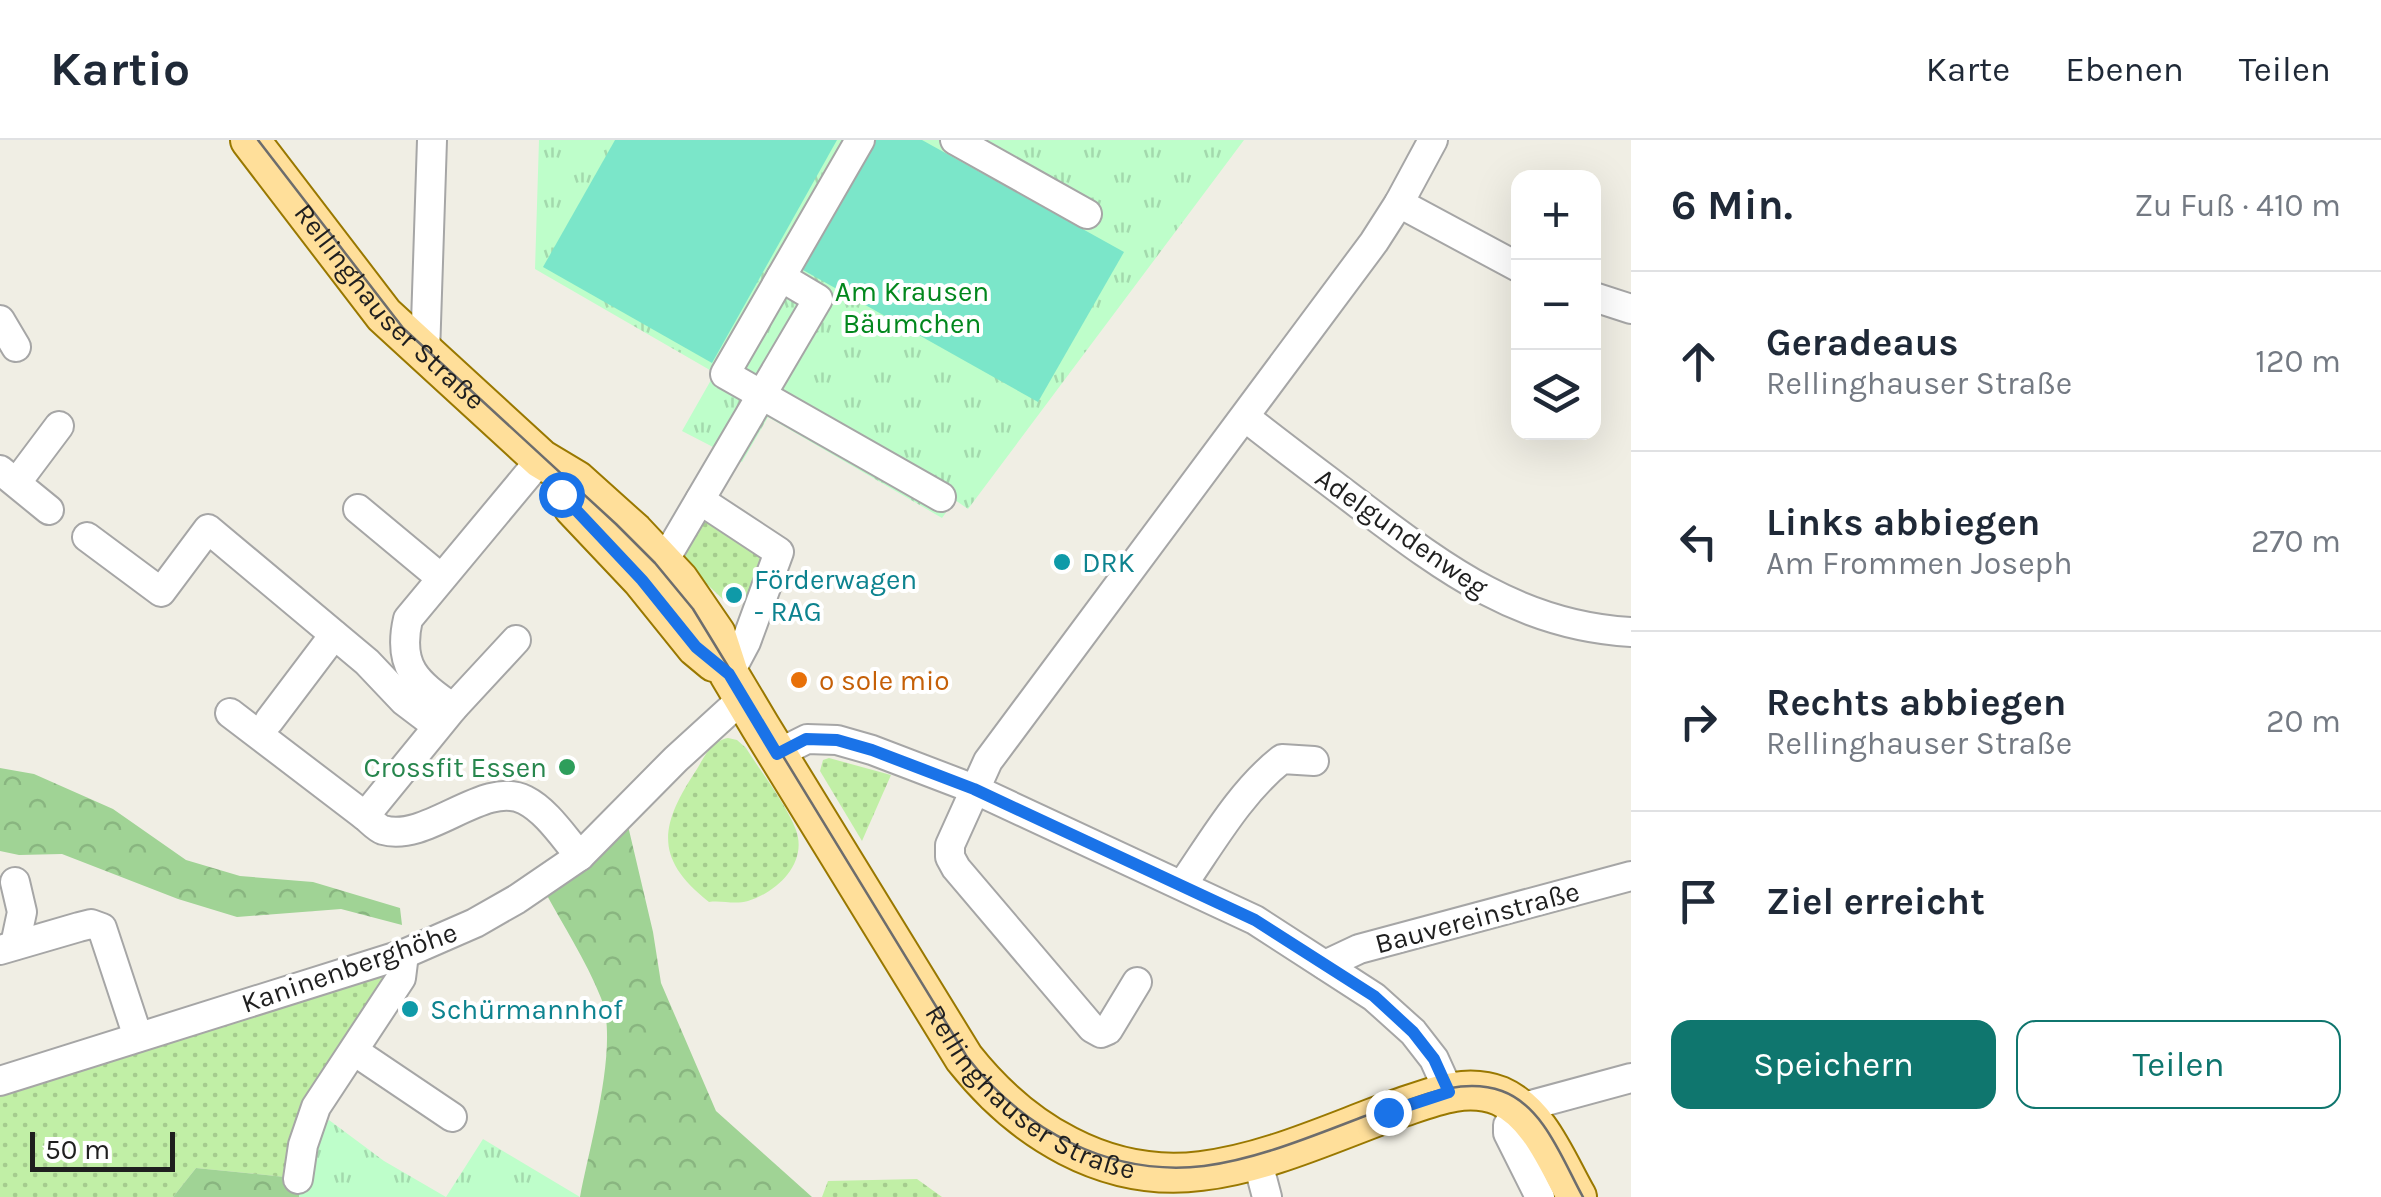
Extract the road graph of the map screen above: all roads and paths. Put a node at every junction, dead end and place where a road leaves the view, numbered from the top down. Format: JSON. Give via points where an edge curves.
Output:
{"nodes":[{"id":1,"x":250,"y":140,"type":"edge"},
{"id":2,"x":432,"y":140,"type":"edge"},
{"id":3,"x":860,"y":140,"type":"edge"},
{"id":4,"x":1433,"y":140,"type":"edge"},
{"id":5,"x":969,"y":144,"type":"edge"},
{"id":6,"x":1399,"y":203,"type":"junction"},
{"id":7,"x":1087,"y":214,"type":"dead end"},
{"id":8,"x":1511,"y":263,"type":"edge"},
{"id":9,"x":781,"y":277,"type":"junction"},
{"id":10,"x":1601,"y":300,"type":"edge"},
{"id":11,"x":1631,"y":309,"type":"edge"},
{"id":12,"x":0,"y":320,"type":"edge"},
{"id":13,"x":16,"y":347,"type":"dead end"},
{"id":14,"x":425,"y":354,"type":"junction"},
{"id":15,"x":761,"y":394,"type":"junction"},
{"id":16,"x":1245,"y":417,"type":"junction"},
{"id":17,"x":59,"y":426,"type":"dead end"},
{"id":18,"x":541,"y":460,"type":"junction"},
{"id":19,"x":8,"y":476,"type":"edge"},
{"id":20,"x":941,"y":496,"type":"dead end"},
{"id":21,"x":700,"y":500,"type":"junction"},
{"id":22,"x":50,"y":510,"type":"dead end"},
{"id":23,"x":358,"y":510,"type":"dead end"},
{"id":24,"x":87,"y":537,"type":"dead end"},
{"id":25,"x":661,"y":560,"type":"junction"},
{"id":26,"x":441,"y":578,"type":"junction"},
{"id":27,"x":1631,"y":632,"type":"edge"},
{"id":28,"x":334,"y":634,"type":"junction"},
{"id":29,"x":516,"y":640,"type":"dead end"},
{"id":30,"x":737,"y":685,"type":"junction"},
{"id":31,"x":230,"y":712,"type":"dead end"},
{"id":32,"x":445,"y":717,"type":"junction"},
{"id":33,"x":268,"y":721,"type":"dead end"},
{"id":34,"x":777,"y":754,"type":"junction"},
{"id":35,"x":1314,"y":760,"type":"dead end"},
{"id":36,"x":974,"y":789,"type":"junction"},
{"id":37,"x":364,"y":816,"type":"junction"},
{"id":38,"x":580,"y":856,"type":"junction"},
{"id":39,"x":1631,"y":876,"type":"edge"},
{"id":40,"x":15,"y":882,"type":"dead end"},
{"id":41,"x":1183,"y":884,"type":"junction"},
{"id":42,"x":8,"y":948,"type":"edge"},
{"id":43,"x":404,"y":954,"type":"junction"},
{"id":44,"x":1325,"y":964,"type":"junction"},
{"id":45,"x":1137,"y":982,"type":"dead end"},
{"id":46,"x":138,"y":1036,"type":"junction"},
{"id":47,"x":354,"y":1051,"type":"junction"},
{"id":48,"x":1631,"y":1078,"type":"edge"},
{"id":49,"x":0,"y":1081,"type":"edge"},
{"id":50,"x":1449,"y":1092,"type":"junction"},
{"id":51,"x":1520,"y":1108,"type":"junction"},
{"id":52,"x":452,"y":1117,"type":"dead end"},
{"id":53,"x":1256,"y":1158,"type":"junction"},
{"id":54,"x":298,"y":1179,"type":"dead end"},
{"id":55,"x":1267,"y":1197,"type":"edge"},
{"id":56,"x":1540,"y":1197,"type":"edge"},
{"id":57,"x":1577,"y":1197,"type":"edge"}],
"edges":[{"from":1,"to":14,"type":"main road","name":"Rellinghauser Straße","via":[[384,315]]},
{"from":2,"to":14,"type":"street"},
{"from":3,"to":9,"type":"street"},
{"from":4,"to":6,"type":"street"},
{"from":5,"to":7,"type":"street"},
{"from":6,"to":8,"type":"street"},
{"from":6,"to":16,"type":"street"},
{"from":9,"to":15,"type":"street","via":[[725,374]]},
{"from":9,"to":15,"type":"street","via":[[818,298]]},
{"from":10,"to":11,"type":"street"},
{"from":12,"to":13,"type":"street"},
{"from":14,"to":18,"type":"main road","name":"Rellinghauser Straße"},
{"from":15,"to":20,"type":"street"},
{"from":15,"to":21,"type":"street"},
{"from":16,"to":27,"type":"street","name":"Adelgundenweg","via":[[1488,594],[1580,626]]},
{"from":16,"to":36,"type":"street","via":[[988,761]]},
{"from":17,"to":19,"type":"street"},
{"from":18,"to":25,"type":"main road","name":"Rellinghauser Straße","via":[[576,480]]},
{"from":18,"to":26,"type":"street"},
{"from":18,"to":30,"type":"main road","name":"Rellinghauser Straße","via":[[561,494]]},
{"from":19,"to":22,"type":"street"},
{"from":21,"to":25,"type":"street"},
{"from":21,"to":30,"type":"street","via":[[778,552]]},
{"from":23,"to":26,"type":"street"},
{"from":24,"to":28,"type":"street","via":[[161,592],[208,529]]},
{"from":25,"to":30,"type":"main road","name":"Rellinghauser Straße","via":[[716,634]]},
{"from":26,"to":32,"type":"street","via":[[408,619],[404,640],[406,664]]},
{"from":28,"to":32,"type":"street","via":[[404,701]]},
{"from":28,"to":33,"type":"street"},
{"from":29,"to":32,"type":"street"},
{"from":30,"to":34,"type":"main road","name":"Rellinghauser Straße"},
{"from":30,"to":38,"type":"street","name":"Kaninenberghöhe"},
{"from":31,"to":37,"type":"street"},
{"from":32,"to":37,"type":"street"},
{"from":34,"to":36,"type":"street","via":[[806,739],[837,740]]},
{"from":34,"to":53,"type":"main road","name":"Rellinghauser Straße","via":[[964,1058],[1005,1105],[1060,1144],[1131,1168],[1199,1171]]},
{"from":35,"to":41,"type":"street","via":[[1282,759],[1270,769]]},
{"from":36,"to":41,"type":"street"},
{"from":36,"to":45,"type":"street","via":[[950,857],[1083,1020],[1101,1033],[1108,1030]]},
{"from":37,"to":38,"type":"street","via":[[383,830],[402,830],[509,795],[536,808]]},
{"from":38,"to":43,"type":"street","name":"Kaninenberghöhe","via":[[475,923]]},
{"from":39,"to":44,"type":"street","name":"Bauvereinstraße","via":[[1359,949]]},
{"from":40,"to":42,"type":"street","via":[[22,912]]},
{"from":41,"to":44,"type":"street"},
{"from":42,"to":46,"type":"street","via":[[92,924],[102,928]]},
{"from":43,"to":46,"type":"street","name":"Kaninenberghöhe"},
{"from":43,"to":47,"type":"street","via":[[401,978]]},
{"from":44,"to":50,"type":"street","via":[[1413,1032]]},
{"from":46,"to":49,"type":"street","name":"Kaninenberghöhe"},
{"from":47,"to":52,"type":"street"},
{"from":47,"to":54,"type":"street","via":[[309,1123]]},
{"from":48,"to":51,"type":"street"},
{"from":50,"to":51,"type":"main road","name":"Rellinghauser Straße","via":[[1491,1093]]},
{"from":50,"to":53,"type":"main road","name":"Rellinghauser Straße"},
{"from":51,"to":56,"type":"street","via":[[1508,1133]]},
{"from":51,"to":57,"type":"main road"},
{"from":53,"to":55,"type":"street"}]}
